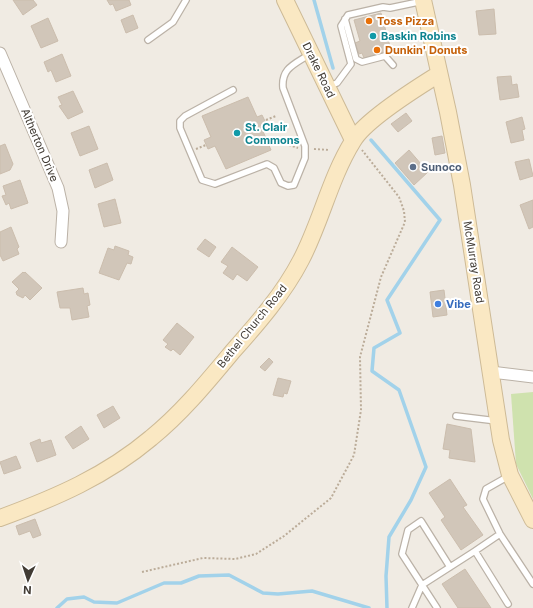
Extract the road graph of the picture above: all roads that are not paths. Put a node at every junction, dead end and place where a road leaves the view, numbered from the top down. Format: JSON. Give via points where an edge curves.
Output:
{"nodes":[{"id":1,"x":186,"y":0,"type":"edge"},
{"id":2,"x":285,"y":0,"type":"edge"},
{"id":3,"x":423,"y":0,"type":"edge"},
{"id":4,"x":345,"y":19,"type":"junction"},
{"id":5,"x":148,"y":40,"type":"dead end"},
{"id":6,"x":0,"y":53,"type":"edge"},
{"id":7,"x":310,"y":54,"type":"junction"},
{"id":8,"x":393,"y":65,"type":"dead end"},
{"id":9,"x":440,"y":74,"type":"junction"},
{"id":10,"x":332,"y":84,"type":"junction"},
{"id":11,"x":233,"y":90,"type":"dead end"},
{"id":12,"x":353,"y":140,"type":"junction"},
{"id":13,"x":61,"y":242,"type":"dead end"},
{"id":14,"x":491,"y":372,"type":"junction"},
{"id":15,"x":533,"y":377,"type":"edge"},
{"id":16,"x":456,"y":416,"type":"dead end"},
{"id":17,"x":497,"y":421,"type":"junction"},
{"id":18,"x":510,"y":475,"type":"junction"},
{"id":19,"x":0,"y":518,"type":"edge"},
{"id":20,"x":533,"y":520,"type":"edge"},
{"id":21,"x":500,"y":534,"type":"junction"},
{"id":22,"x":475,"y":551,"type":"junction"},
{"id":23,"x":450,"y":567,"type":"junction"},
{"id":24,"x":533,"y":584,"type":"edge"},
{"id":25,"x":422,"y":585,"type":"junction"},
{"id":26,"x":508,"y":604,"type":"dead end"},
{"id":27,"x":412,"y":608,"type":"edge"},
{"id":28,"x":437,"y":608,"type":"edge"}],
"edges":[{"from":1,"to":5,"type":"lane","via":[[173,22]]},
{"from":2,"to":7,"type":"street","name":"Drake Road"},
{"from":3,"to":4,"type":"lane","via":[[348,15]]},
{"from":3,"to":9,"type":"street","name":"McMurray Road"},
{"from":4,"to":8,"type":"lane","via":[[356,58],[362,62],[385,56]]},
{"from":4,"to":10,"type":"lane","via":[[341,26],[352,64]]},
{"from":6,"to":13,"type":"street","name":"Altherton Drive","via":[[58,188],[63,211]]},
{"from":7,"to":10,"type":"street","name":"Drake Road"},
{"from":7,"to":11,"type":"lane","via":[[288,69],[282,78],[283,88],[305,146],[305,158],[294,185],[280,183],[274,168],[267,164],[215,184],[202,180],[180,128],[180,121]]},
{"from":9,"to":12,"type":"street","name":"Bethel Church Road","via":[[379,116]]},
{"from":9,"to":14,"type":"street","name":"McMurray Road","via":[[462,185]]},
{"from":10,"to":12,"type":"street","name":"Drake Road"},
{"from":12,"to":19,"type":"street","name":"Bethel Church Road","via":[[301,261],[247,336],[177,414],[152,438],[124,459],[85,483]]},
{"from":14,"to":15,"type":"street"},
{"from":14,"to":17,"type":"street","name":"McMurray Road"},
{"from":16,"to":17,"type":"lane"},
{"from":17,"to":18,"type":"street","name":"McMurray Road"},
{"from":18,"to":20,"type":"street","name":"McMurray Road"},
{"from":18,"to":21,"type":"lane","via":[[486,489],[483,499]]},
{"from":21,"to":22,"type":"lane"},
{"from":21,"to":24,"type":"lane"},
{"from":22,"to":23,"type":"lane"},
{"from":22,"to":26,"type":"lane"},
{"from":23,"to":25,"type":"lane"},
{"from":23,"to":25,"type":"lane","via":[[421,521],[408,530],[402,554]]},
{"from":25,"to":27,"type":"lane"},
{"from":25,"to":28,"type":"lane"}]}
